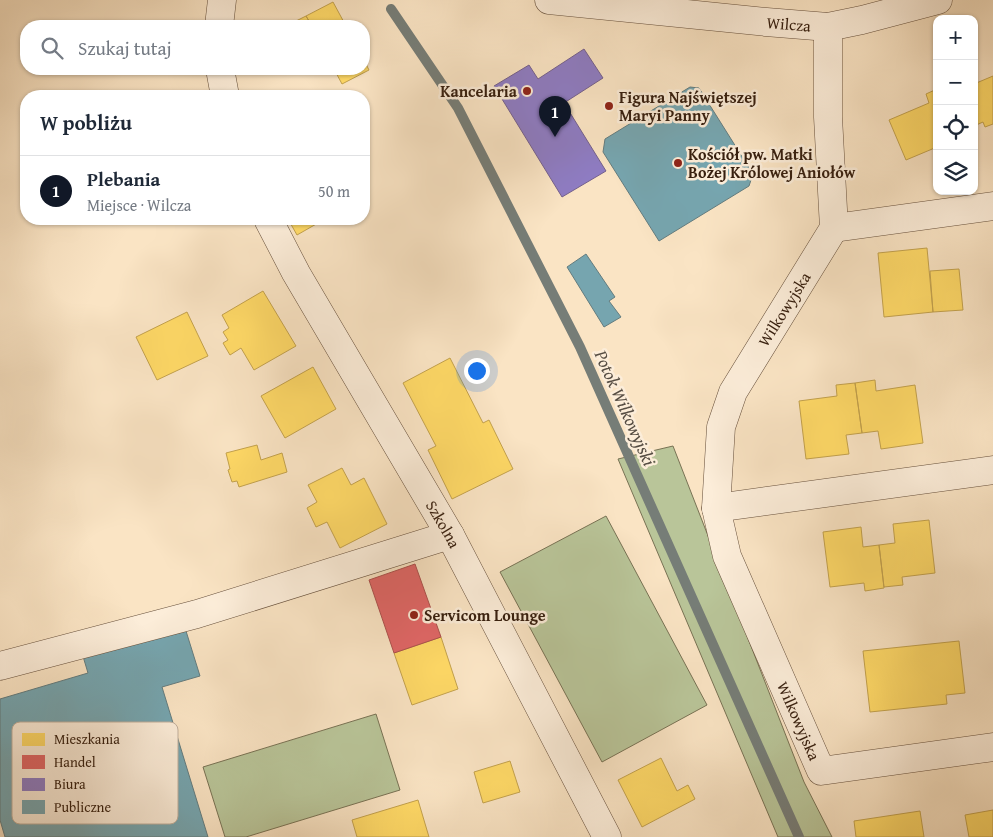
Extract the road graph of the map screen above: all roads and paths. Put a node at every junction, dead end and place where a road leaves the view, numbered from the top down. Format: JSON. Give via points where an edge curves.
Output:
{"nodes":[{"id":1,"x":222,"y":0,"type":"edge"},
{"id":2,"x":549,"y":0,"type":"edge"},
{"id":3,"x":938,"y":0,"type":"edge"},
{"id":4,"x":220,"y":20,"type":"edge"},
{"id":5,"x":828,"y":27,"type":"junction"},
{"id":6,"x":221,"y":75,"type":"edge"},
{"id":7,"x":224,"y":90,"type":"edge"},
{"id":8,"x":993,"y":206,"type":"edge"},
{"id":9,"x":271,"y":225,"type":"edge"},
{"id":10,"x":834,"y":228,"type":"junction"},
{"id":11,"x":993,"y":470,"type":"edge"},
{"id":12,"x":716,"y":508,"type":"junction"},
{"id":13,"x":450,"y":535,"type":"junction"},
{"id":14,"x":0,"y":666,"type":"edge"},
{"id":15,"x":993,"y":747,"type":"edge"},
{"id":16,"x":607,"y":837,"type":"edge"}],
"edges":[{"from":1,"to":4,"type":"street"},
{"from":2,"to":5,"type":"street","name":"Wilcza"},
{"from":3,"to":5,"type":"street","name":"Wilcza"},
{"from":5,"to":10,"type":"street","via":[[828,117]]},
{"from":6,"to":7,"type":"street"},
{"from":8,"to":10,"type":"street"},
{"from":9,"to":13,"type":"street","name":"Szkolna"},
{"from":10,"to":12,"type":"street","name":"Wilkowyjska","via":[[732,392],[721,427]]},
{"from":11,"to":12,"type":"street"},
{"from":12,"to":15,"type":"street","name":"Wilkowyjska","via":[[727,556],[821,771]]},
{"from":13,"to":14,"type":"street","via":[[197,614]]},
{"from":13,"to":16,"type":"street","name":"Szkolna"}]}
